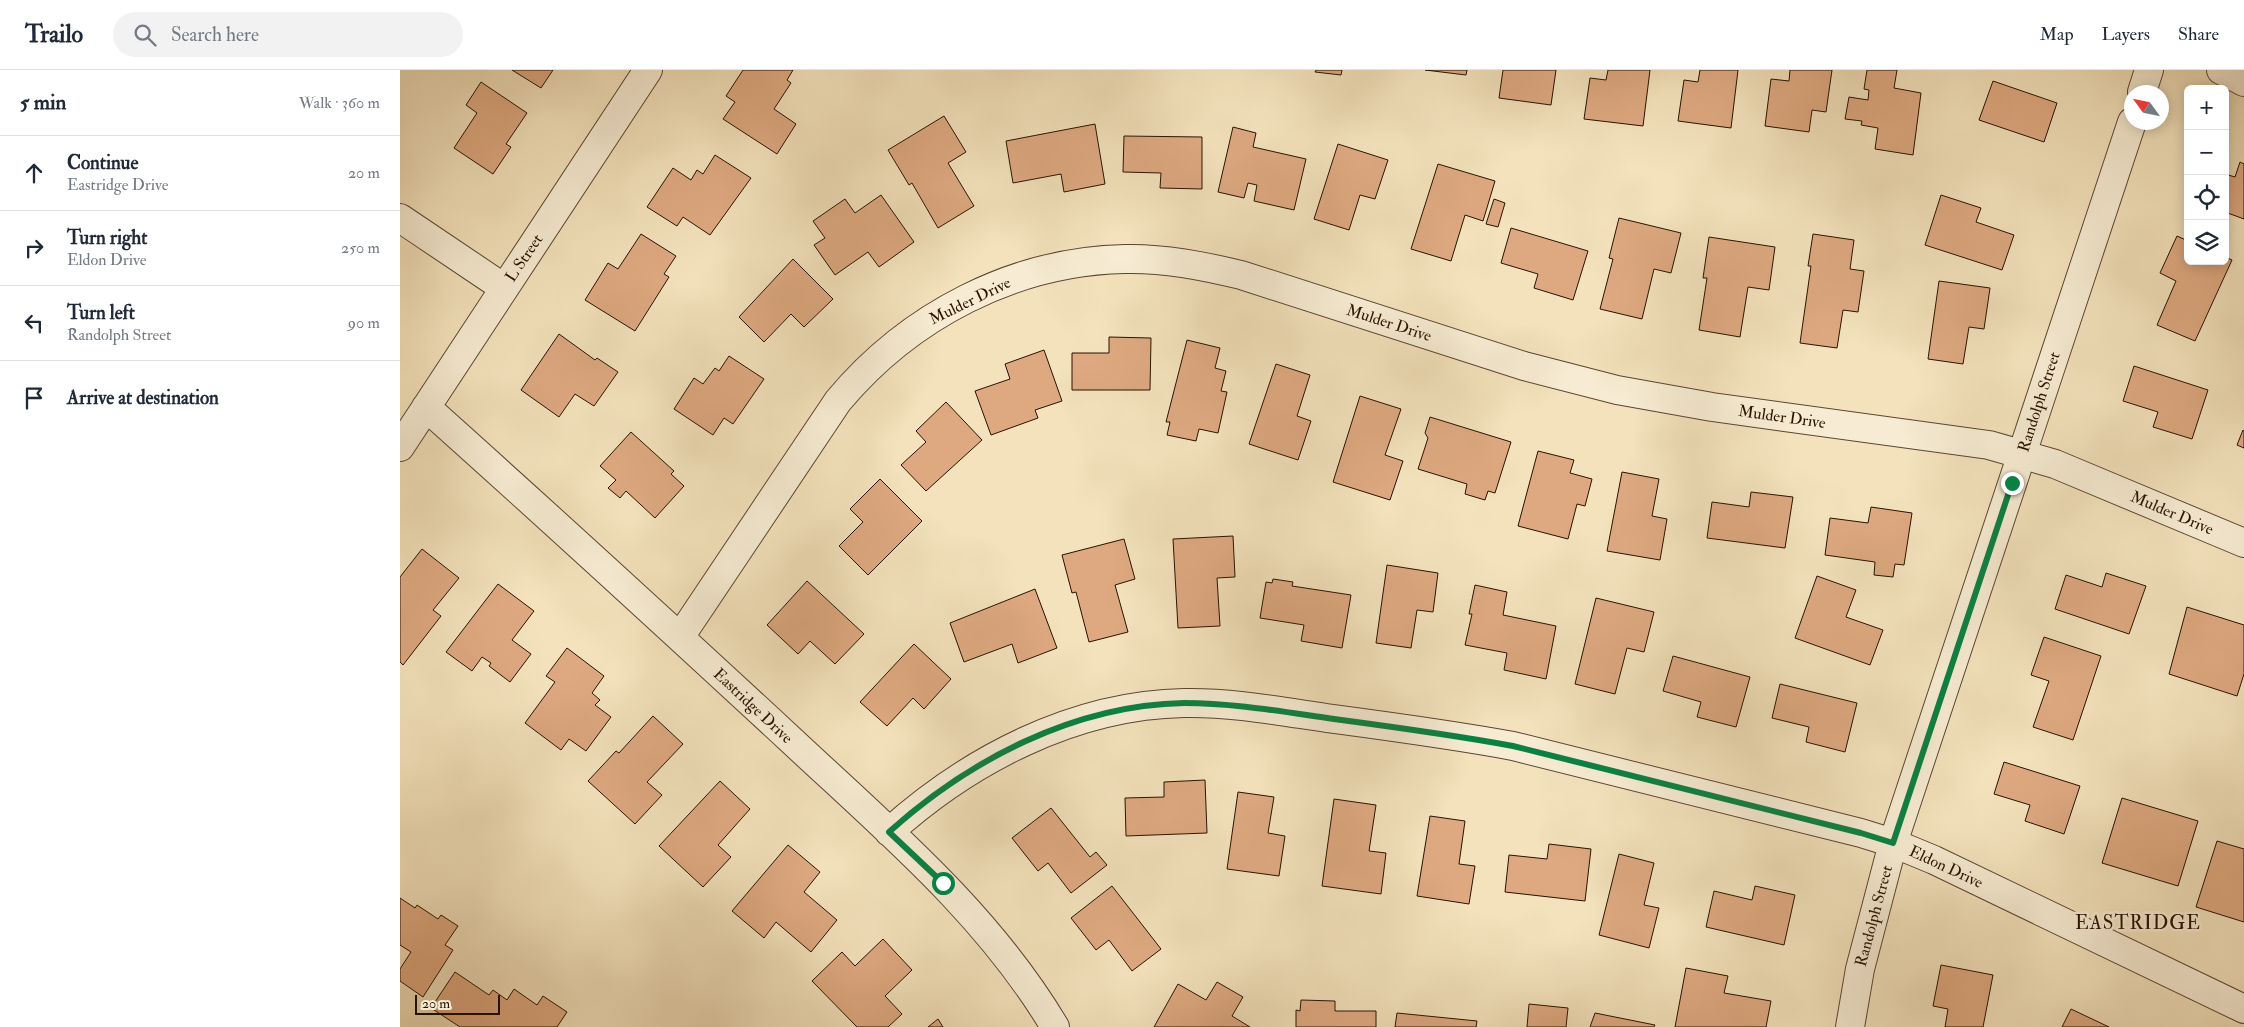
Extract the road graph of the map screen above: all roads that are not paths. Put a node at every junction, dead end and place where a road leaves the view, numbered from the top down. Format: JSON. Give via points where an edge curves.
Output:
{"nodes":[{"id":1,"x":648,"y":70,"type":"edge"},
{"id":2,"x":2149,"y":70,"type":"edge"},
{"id":3,"x":2221,"y":70,"type":"edge"},
{"id":4,"x":2244,"y":82,"type":"edge"},
{"id":5,"x":2144,"y":85,"type":"edge"},
{"id":6,"x":2129,"y":130,"type":"edge"},
{"id":7,"x":400,"y":218,"type":"edge"},
{"id":8,"x":504,"y":288,"type":"junction"},
{"id":9,"x":426,"y":407,"type":"junction"},
{"id":10,"x":400,"y":447,"type":"edge"},
{"id":11,"x":2022,"y":454,"type":"junction"},
{"id":12,"x":2244,"y":543,"type":"edge"},
{"id":13,"x":680,"y":637,"type":"junction"},
{"id":14,"x":889,"y":832,"type":"junction"},
{"id":15,"x":1893,"y":843,"type":"junction"},
{"id":16,"x":2244,"y":1009,"type":"edge"},
{"id":17,"x":1055,"y":1027,"type":"edge"},
{"id":18,"x":1850,"y":1027,"type":"edge"}],
"edges":[{"from":1,"to":8,"type":"street","name":"L Street"},
{"from":2,"to":5,"type":"street"},
{"from":3,"to":4,"type":"street"},
{"from":6,"to":11,"type":"street","name":"Randolph Street"},
{"from":7,"to":8,"type":"street"},
{"from":8,"to":9,"type":"street","name":"L Street"},
{"from":9,"to":10,"type":"street","name":"L Street"},
{"from":9,"to":13,"type":"street","name":"Eastridge Drive"},
{"from":11,"to":12,"type":"street","name":"Mulder Drive","via":[[2055,464]]},
{"from":11,"to":13,"type":"street","name":"Mulder Drive","via":[[1989,445],[1712,408],[1616,390],[1524,366],[1204,266],[1153,260],[1101,260],[1047,268],[995,285],[929,320],[876,360],[838,401]]},
{"from":11,"to":15,"type":"street","name":"Randolph Street"},
{"from":13,"to":14,"type":"street","name":"Eastridge Drive"},
{"from":14,"to":15,"type":"street","name":"Eldon Drive","via":[[947,786],[1033,738],[1083,720],[1127,710],[1200,703],[1234,705],[1513,746]]},
{"from":14,"to":17,"type":"street","name":"Eastridge Drive","via":[[978,921]]},
{"from":15,"to":16,"type":"street","name":"Eldon Drive"},
{"from":15,"to":18,"type":"street","name":"Randolph Street","via":[[1862,960]]}]}
